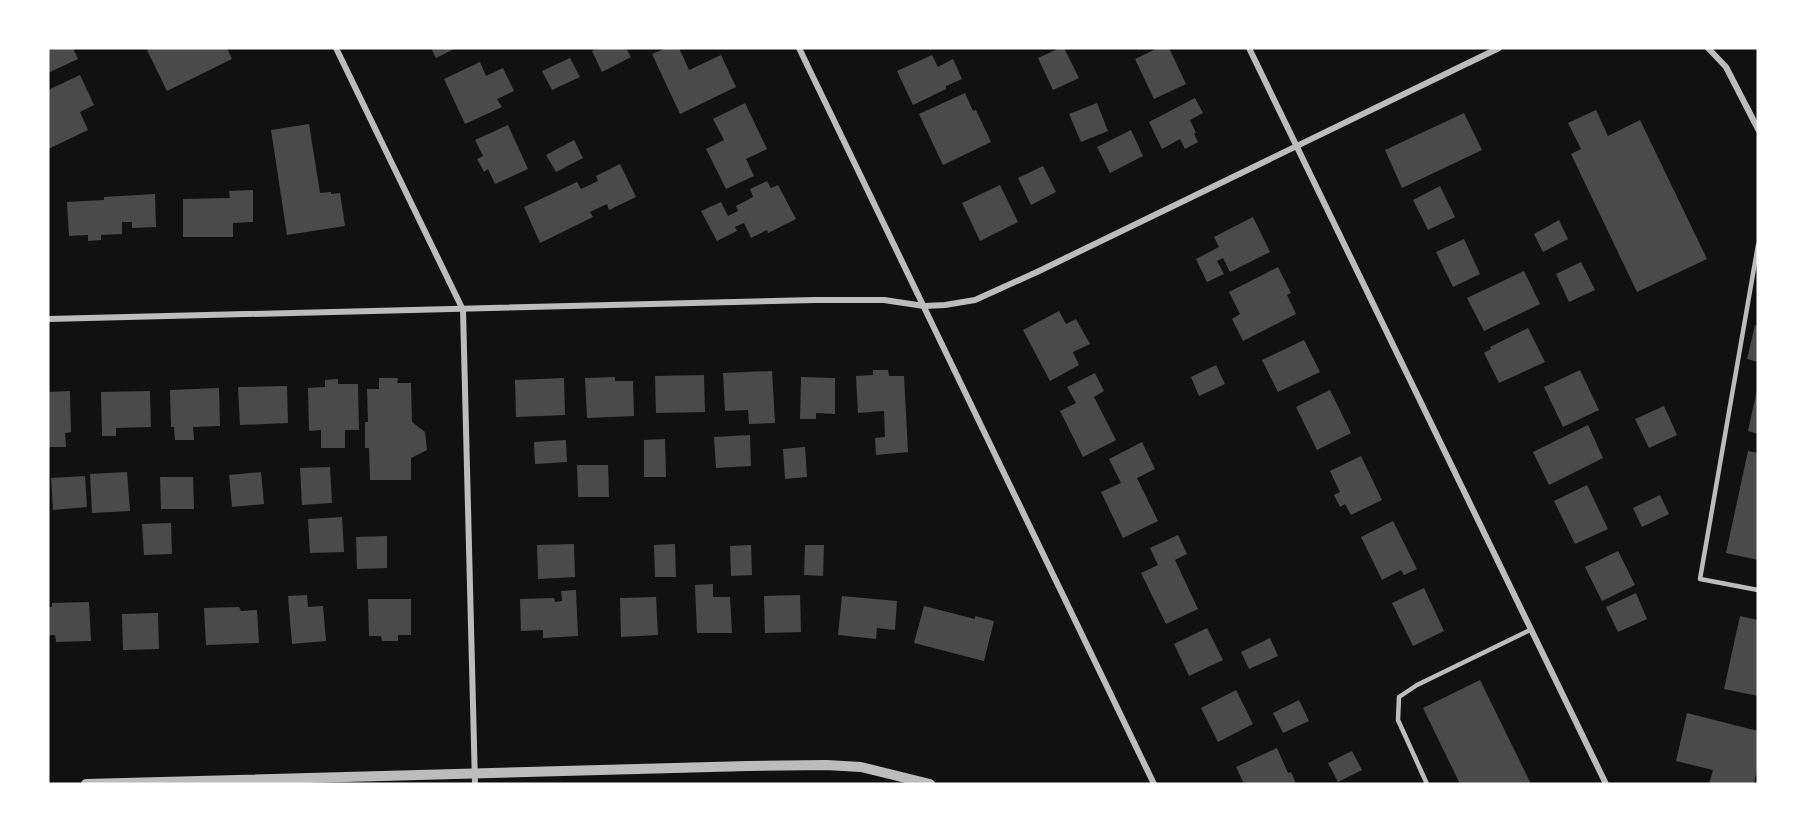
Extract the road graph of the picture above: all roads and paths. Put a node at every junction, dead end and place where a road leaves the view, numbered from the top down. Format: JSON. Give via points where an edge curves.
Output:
{"nodes":[{"id":1,"x":336,"y":48,"type":"edge"},
{"id":2,"x":799,"y":48,"type":"edge"},
{"id":3,"x":1249,"y":48,"type":"edge"},
{"id":4,"x":1499,"y":48,"type":"edge"},
{"id":5,"x":1708,"y":48,"type":"edge"},
{"id":6,"x":1758,"y":129,"type":"edge"},
{"id":7,"x":1296,"y":145,"type":"junction"},
{"id":8,"x":1758,"y":245,"type":"edge"},
{"id":9,"x":924,"y":306,"type":"junction"},
{"id":10,"x":463,"y":310,"type":"junction"},
{"id":11,"x":48,"y":319,"type":"edge"},
{"id":12,"x":1758,"y":590,"type":"edge"},
{"id":13,"x":1530,"y":630,"type":"junction"},
{"id":14,"x":475,"y":779,"type":"edge"},
{"id":15,"x":86,"y":784,"type":"edge"},
{"id":16,"x":930,"y":784,"type":"edge"},
{"id":17,"x":1154,"y":784,"type":"edge"},
{"id":18,"x":1427,"y":784,"type":"edge"},
{"id":19,"x":1606,"y":784,"type":"edge"}],
"edges":[{"from":1,"to":10,"type":"street"},
{"from":2,"to":9,"type":"street"},
{"from":3,"to":7,"type":"street"},
{"from":4,"to":7,"type":"street"},
{"from":5,"to":6,"type":"street","via":[[1726,67]]},
{"from":7,"to":9,"type":"street","via":[[975,300]]},
{"from":7,"to":13,"type":"street"},
{"from":8,"to":12,"type":"lane","via":[[1700,579]]},
{"from":9,"to":10,"type":"street","via":[[884,300],[815,300]]},
{"from":9,"to":17,"type":"street"},
{"from":10,"to":11,"type":"street"},
{"from":10,"to":14,"type":"street"},
{"from":13,"to":18,"type":"lane","via":[[1399,697],[1398,720]]},
{"from":13,"to":19,"type":"street"},
{"from":14,"to":15,"type":"street"},
{"from":14,"to":16,"type":"street","via":[[748,765],[826,765],[861,767]]}]}
